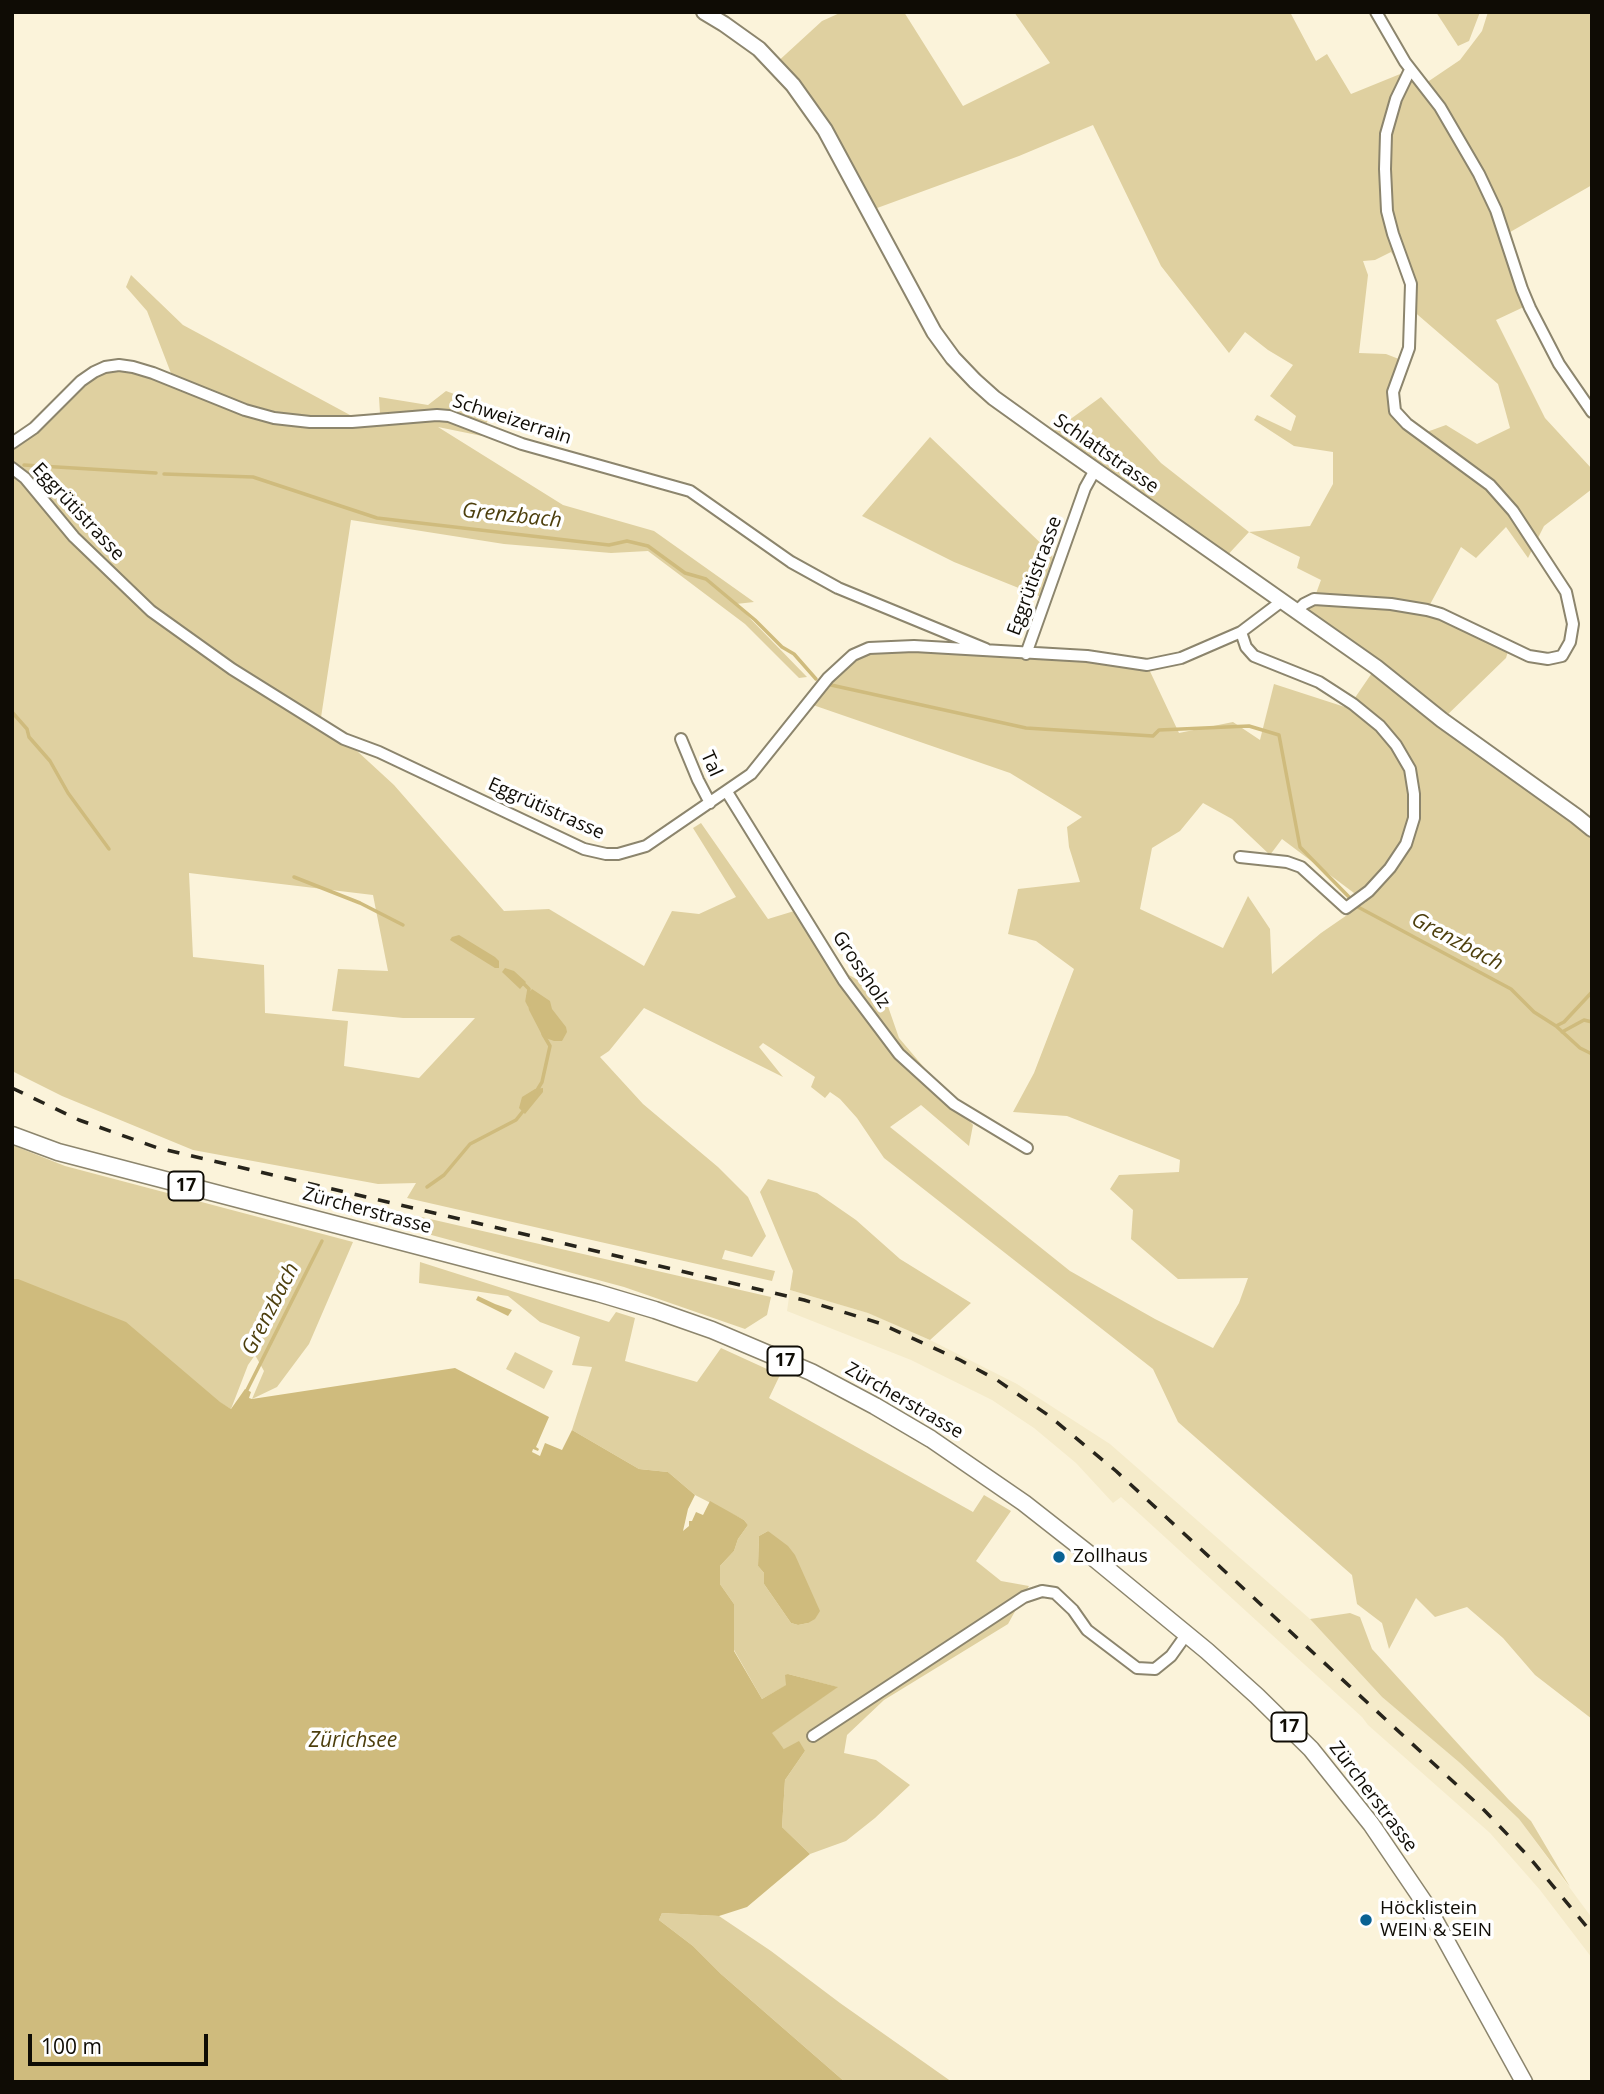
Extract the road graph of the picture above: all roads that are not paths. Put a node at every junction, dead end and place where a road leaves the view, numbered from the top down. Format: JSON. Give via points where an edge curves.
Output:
{"nodes":[{"id":1,"x":704,"y":12,"type":"edge"},
{"id":2,"x":1376,"y":12,"type":"edge"},
{"id":3,"x":1410,"y":70,"type":"junction"},
{"id":4,"x":1592,"y":412,"type":"edge"},
{"id":5,"x":12,"y":443,"type":"edge"},
{"id":6,"x":12,"y":468,"type":"edge"},
{"id":7,"x":1095,"y":470,"type":"junction"},
{"id":8,"x":1282,"y":601,"type":"junction"},
{"id":9,"x":1297,"y":611,"type":"junction"},
{"id":10,"x":1241,"y":632,"type":"junction"},
{"id":11,"x":993,"y":652,"type":"junction"},
{"id":12,"x":1026,"y":654,"type":"junction"},
{"id":13,"x":681,"y":739,"type":"dead end"},
{"id":14,"x":727,"y":792,"type":"junction"},
{"id":15,"x":710,"y":803,"type":"junction"},
{"id":16,"x":1592,"y":829,"type":"edge"},
{"id":17,"x":1240,"y":857,"type":"dead end"},
{"id":18,"x":12,"y":1135,"type":"edge"},
{"id":19,"x":1027,"y":1148,"type":"dead end"},
{"id":20,"x":1186,"y":1635,"type":"junction"},
{"id":21,"x":813,"y":1737,"type":"dead end"},
{"id":22,"x":1524,"y":2082,"type":"edge"}],
"edges":[{"from":1,"to":7,"type":"street","name":"Schlattstrasse","via":[[759,49],[793,85],[825,130],[934,332],[953,358],[994,398]]},
{"from":2,"to":3,"type":"street"},
{"from":3,"to":4,"type":"street","via":[[1440,107],[1479,174],[1530,308],[1559,364]]},
{"from":3,"to":9,"type":"street","via":[[1387,134],[1385,169],[1387,211],[1411,284],[1409,348],[1393,392],[1395,411],[1490,485],[1513,511],[1566,592],[1573,624],[1570,642],[1562,656],[1548,659],[1519,652],[1427,610],[1314,599]]},
{"from":5,"to":11,"type":"street","name":"Schweizerrain","via":[[34,428],[81,381],[105,367],[119,365],[153,373],[245,410],[285,419],[352,422],[449,416],[522,444],[690,491],[791,562],[838,588]]},
{"from":6,"to":15,"type":"street","name":"Eggrütistrasse","via":[[74,537],[151,611],[232,669],[344,739],[596,852],[618,854],[646,846]]},
{"from":7,"to":8,"type":"street","name":"Schlattstrasse"},
{"from":7,"to":12,"type":"street","name":"Eggrütistrasse"},
{"from":8,"to":9,"type":"street","name":"Schlattstrasse"},
{"from":8,"to":10,"type":"street"},
{"from":9,"to":16,"type":"street","name":"Schlattstrasse"},
{"from":10,"to":12,"type":"street","via":[[1181,657],[1147,665],[1087,656]]},
{"from":10,"to":17,"type":"street","via":[[1254,656],[1319,682],[1380,726],[1410,769],[1414,818],[1406,844],[1390,867],[1346,908],[1301,867]]},
{"from":11,"to":12,"type":"street","name":"Eggrütistrasse"},
{"from":11,"to":14,"type":"street","name":"Eggrütistrasse","via":[[914,646],[869,648],[853,655],[828,678],[761,764]]},
{"from":13,"to":15,"type":"street","name":"Tal"},
{"from":14,"to":15,"type":"street","name":"Eggrütistrasse"},
{"from":14,"to":19,"type":"street","name":"Grossholz","via":[[844,981],[899,1054],[954,1104]]},
{"from":18,"to":20,"type":"main road","name":"Zürcherstrasse","number":"17","via":[[58,1152],[598,1293],[759,1349],[875,1406],[959,1457],[1024,1503]]},
{"from":20,"to":21,"type":"street","via":[[1171,1657],[1155,1669],[1137,1668],[1087,1630],[1055,1593],[1042,1591],[1024,1597]]},
{"from":20,"to":22,"type":"main road","name":"Zürcherstrasse","number":"17","via":[[1311,1749],[1371,1824],[1428,1908]]}]}
